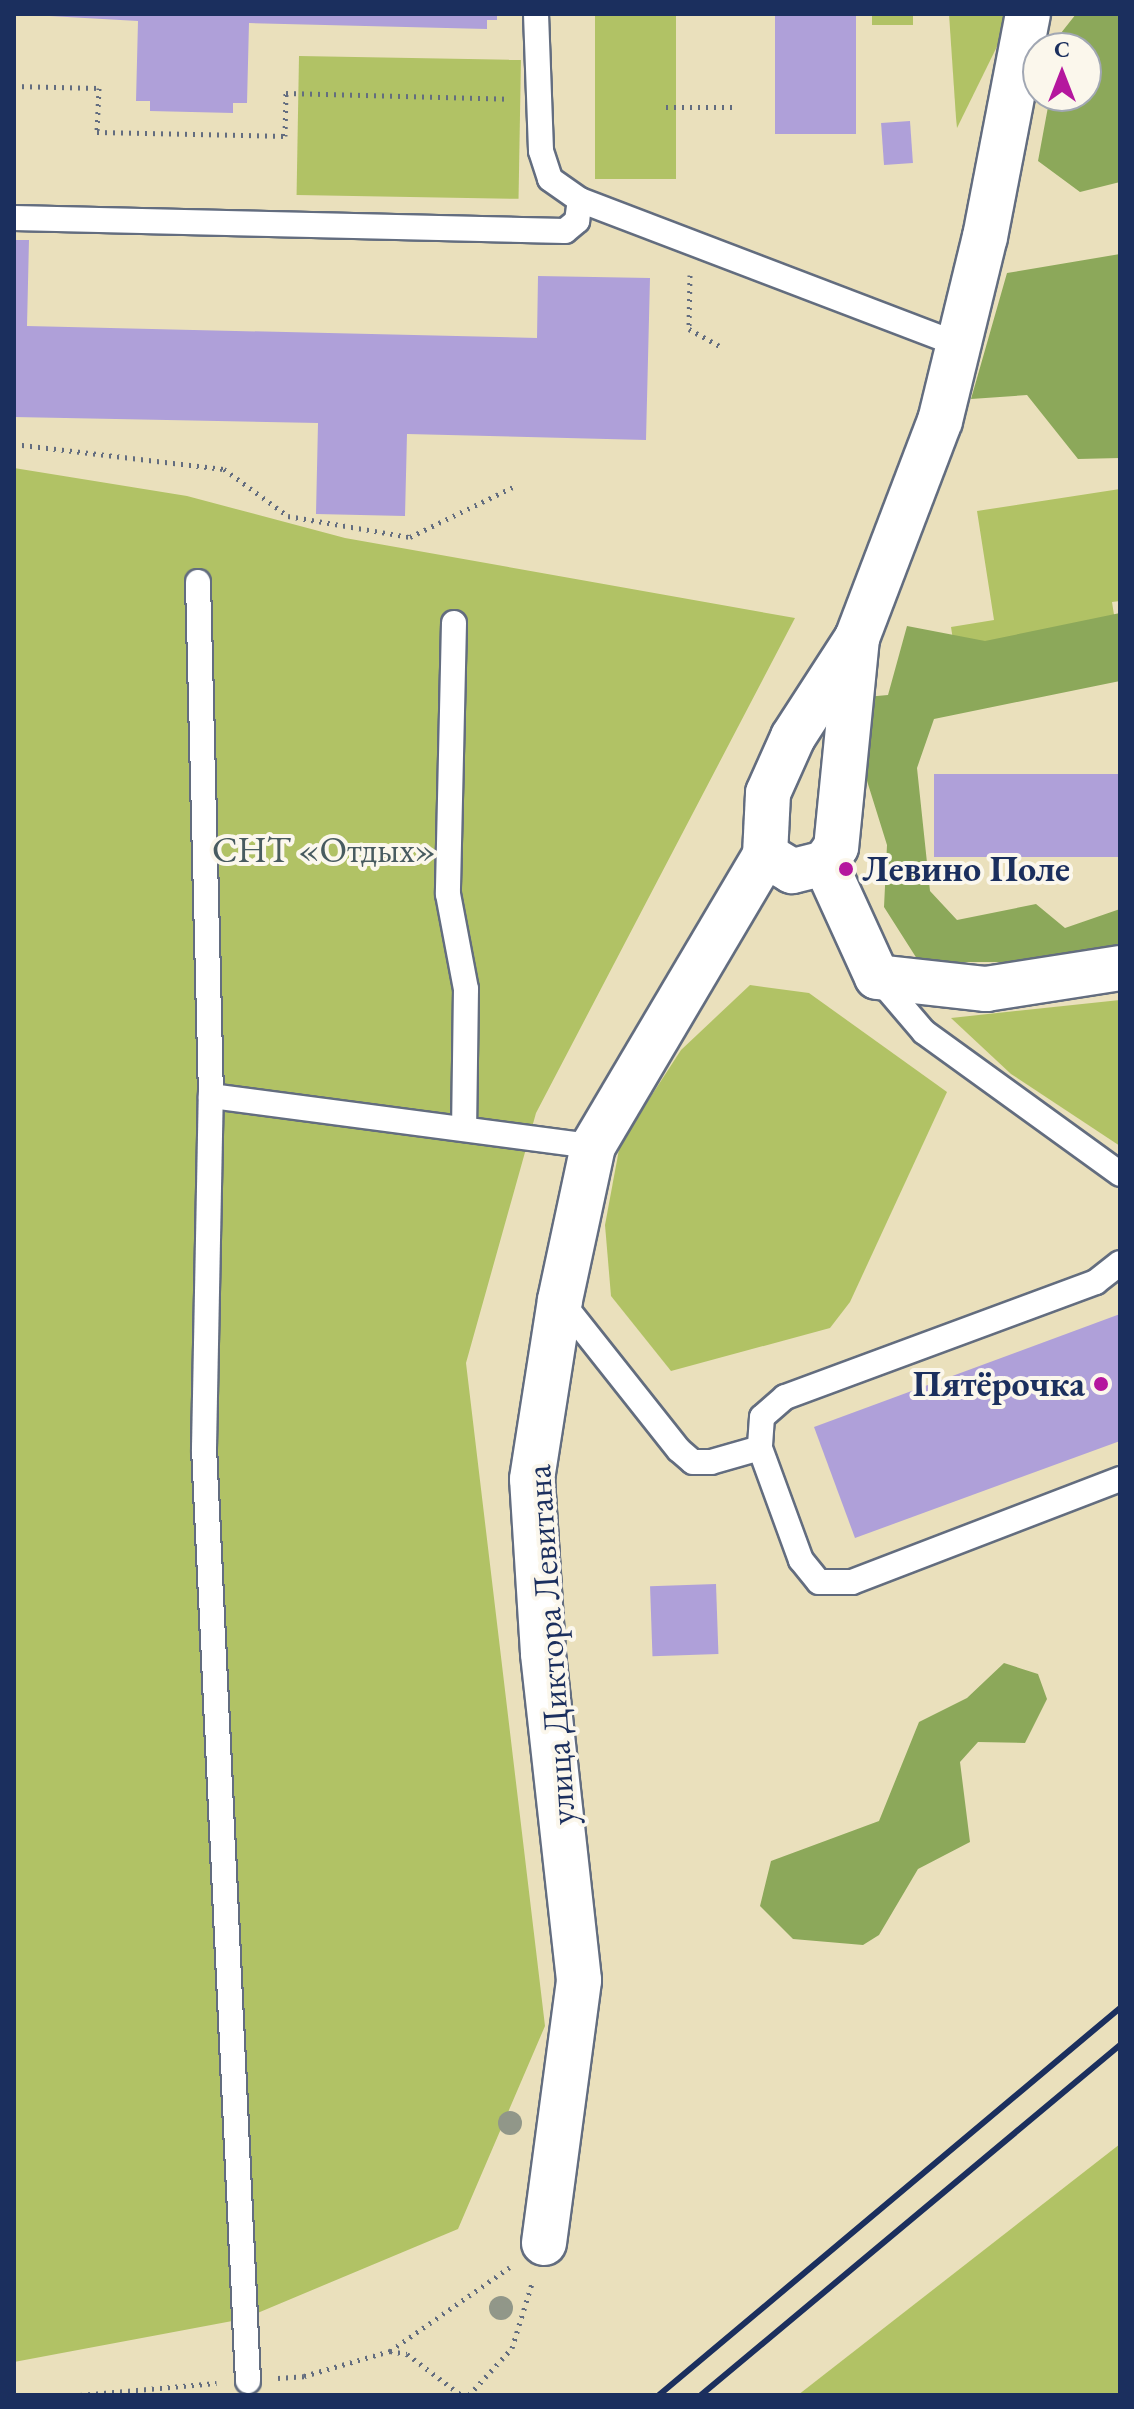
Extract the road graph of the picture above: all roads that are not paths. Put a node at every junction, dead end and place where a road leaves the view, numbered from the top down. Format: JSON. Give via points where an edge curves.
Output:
{"nodes":[{"id":1,"x":536,"y":14,"type":"edge"},
{"id":2,"x":1028,"y":14,"type":"edge"},
{"id":3,"x":580,"y":200,"type":"junction"},
{"id":4,"x":14,"y":218,"type":"edge"},
{"id":5,"x":958,"y":344,"type":"junction"},
{"id":6,"x":198,"y":582,"type":"dead end"},
{"id":7,"x":454,"y":623,"type":"dead end"},
{"id":8,"x":857,"y":638,"type":"junction"},
{"id":9,"x":765,"y":855,"type":"junction"},
{"id":10,"x":825,"y":863,"type":"junction"},
{"id":11,"x":1120,"y":968,"type":"edge"},
{"id":12,"x":877,"y":977,"type":"junction"},
{"id":13,"x":211,"y":1096,"type":"junction"},
{"id":14,"x":464,"y":1128,"type":"junction"},
{"id":15,"x":593,"y":1146,"type":"junction"},
{"id":16,"x":1120,"y":1174,"type":"edge"},
{"id":17,"x":1120,"y":1263,"type":"edge"},
{"id":18,"x":560,"y":1300,"type":"junction"},
{"id":19,"x":760,"y":1448,"type":"junction"},
{"id":20,"x":1120,"y":1479,"type":"edge"},
{"id":21,"x":544,"y":2243,"type":"road end"},
{"id":22,"x":248,"y":2381,"type":"road end"}],
"edges":[{"from":1,"to":3,"type":"lane","via":[[541,151],[550,179]]},
{"from":2,"to":5,"type":"street","name":"улица Диктора Левитана"},
{"from":3,"to":4,"type":"lane","via":[[577,221],[565,231]]},
{"from":3,"to":5,"type":"lane"},
{"from":5,"to":8,"type":"street","name":"улица Диктора Левитана","via":[[940,421]]},
{"from":6,"to":13,"type":"lane"},
{"from":7,"to":14,"type":"lane","via":[[448,894],[466,989]]},
{"from":8,"to":9,"type":"street","name":"улица Диктора Левитана","via":[[793,737],[768,793]]},
{"from":8,"to":10,"type":"street","name":"улица Диктора Левитана","via":[[836,847]]},
{"from":9,"to":10,"type":"street","via":[[792,871]]},
{"from":9,"to":15,"type":"street","name":"улица Диктора Левитана"},
{"from":10,"to":12,"type":"street"},
{"from":11,"to":12,"type":"street","via":[[986,989]]},
{"from":12,"to":16,"type":"lane","via":[[924,1032]]},
{"from":13,"to":14,"type":"lane"},
{"from":13,"to":22,"type":"lane","via":[[204,1448]]},
{"from":14,"to":15,"type":"lane"},
{"from":15,"to":18,"type":"street","name":"улица Диктора Левитана"},
{"from":17,"to":19,"type":"lane","via":[[1096,1282],[785,1397],[762,1417]]},
{"from":18,"to":19,"type":"lane","via":[[693,1462]]},
{"from":18,"to":21,"type":"street","name":"улица Диктора Левитана","via":[[532,1479],[543,1653],[579,1980]]},
{"from":19,"to":20,"type":"lane","via":[[801,1560],[819,1582],[852,1582]]}]}
